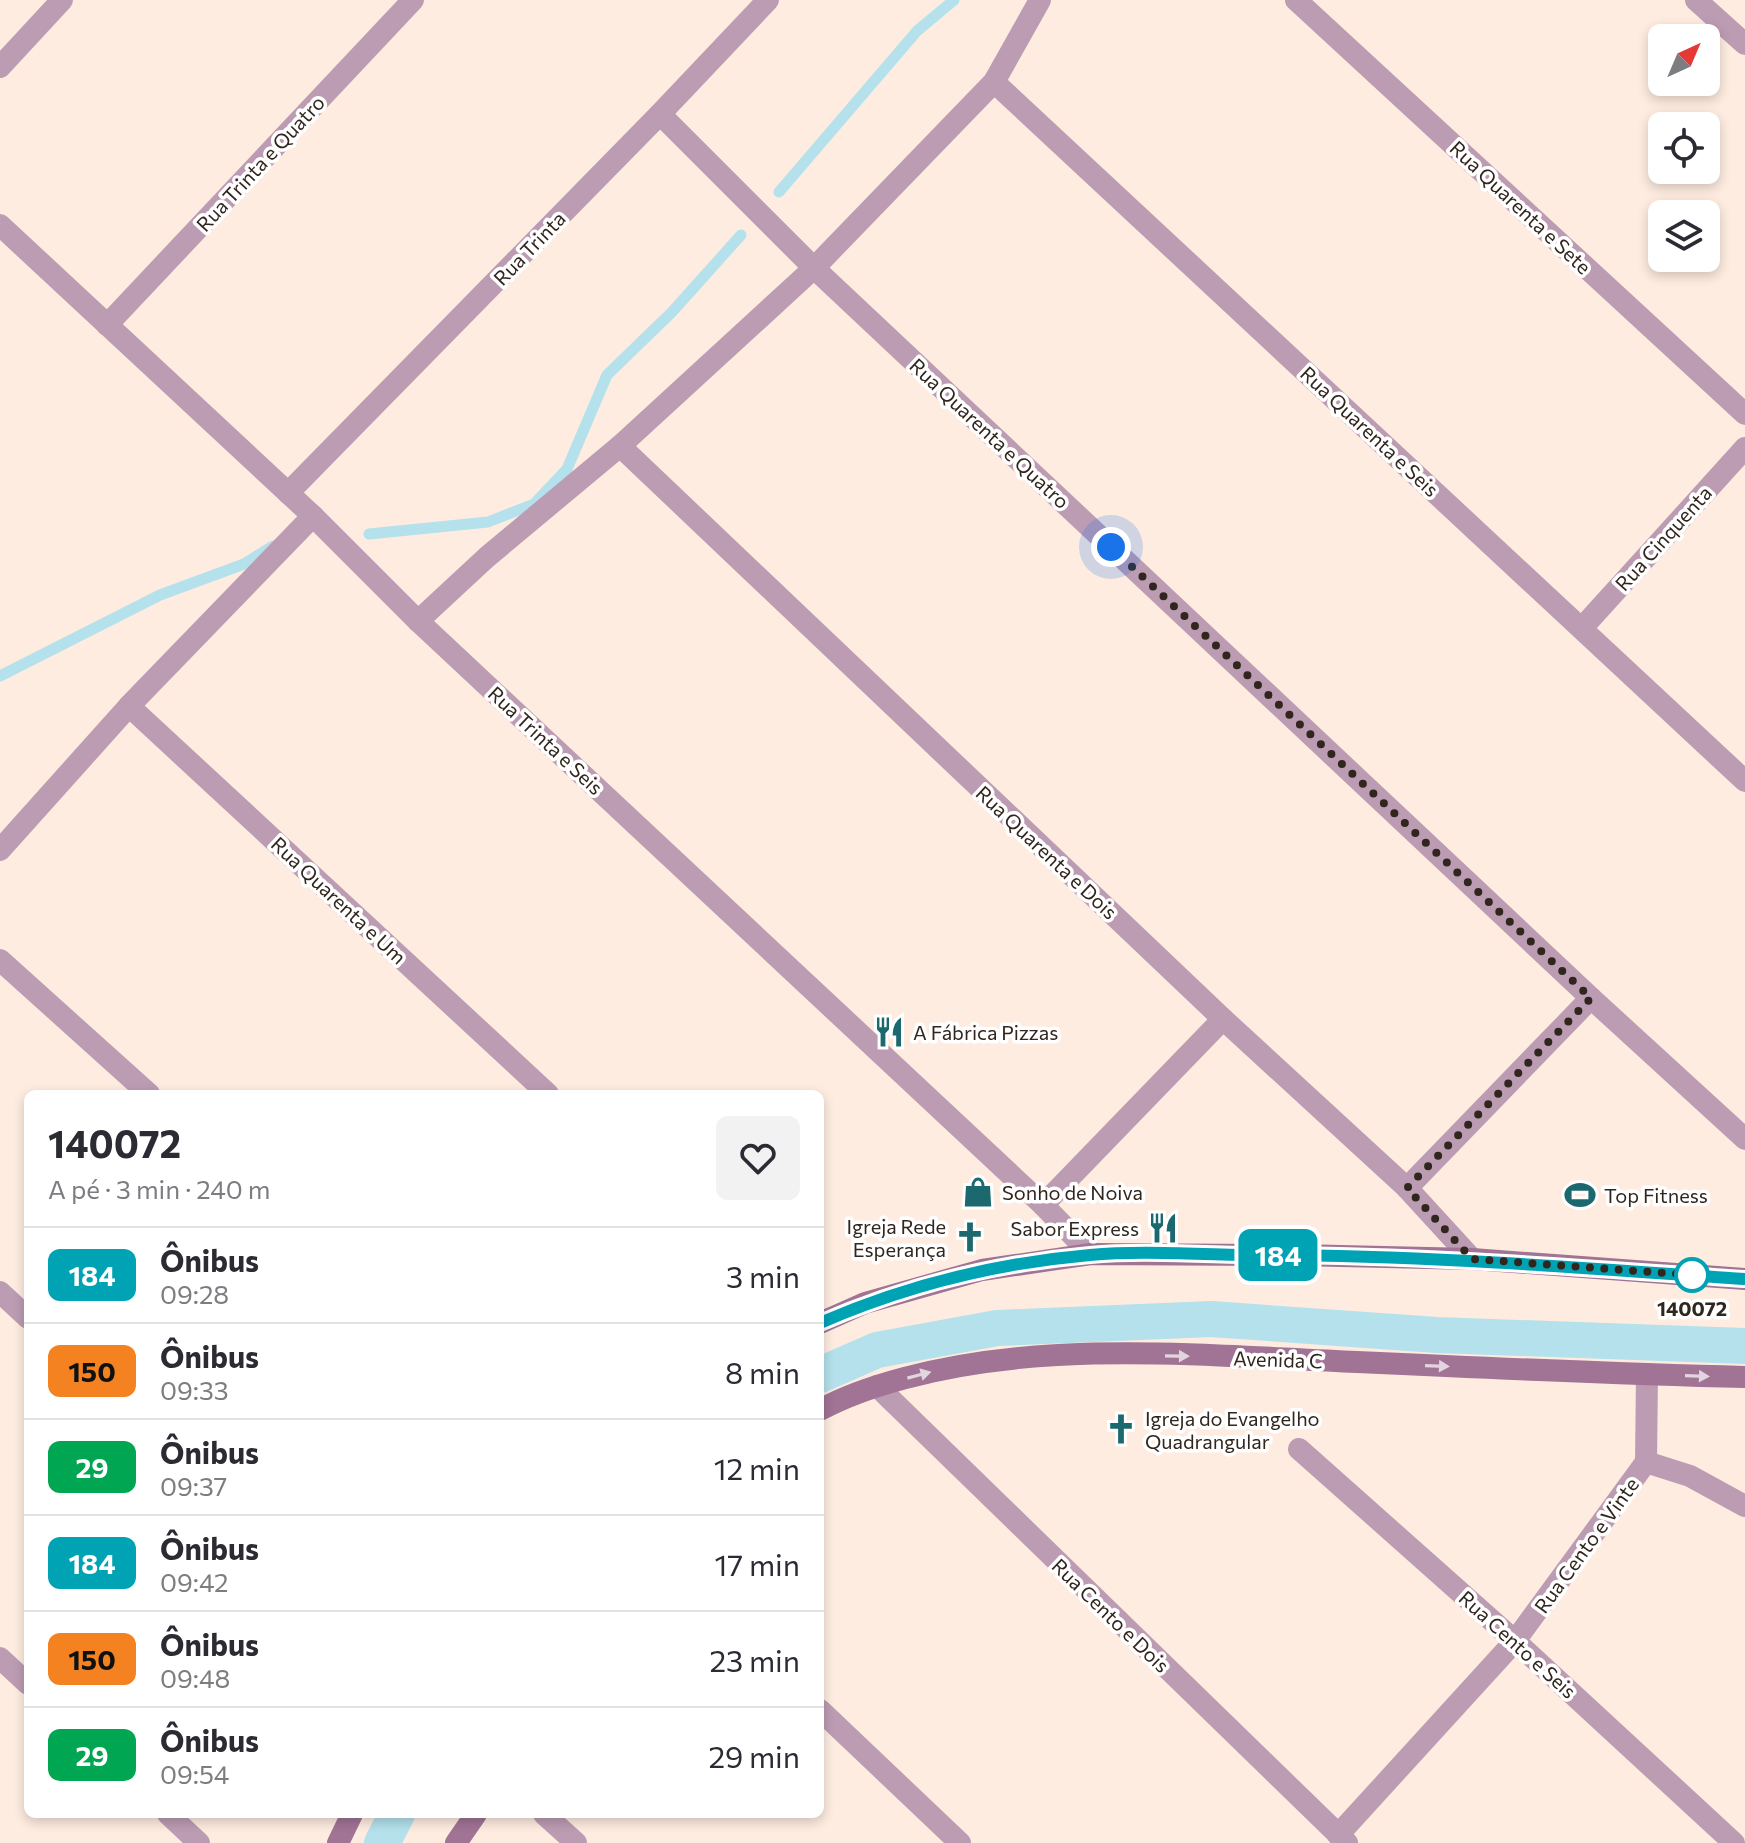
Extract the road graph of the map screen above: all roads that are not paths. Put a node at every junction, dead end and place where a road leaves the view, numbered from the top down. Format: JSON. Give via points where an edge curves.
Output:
{"nodes":[{"id":1,"x":62,"y":0,"type":"edge"},
{"id":2,"x":413,"y":0,"type":"edge"},
{"id":3,"x":768,"y":0,"type":"edge"},
{"id":4,"x":1040,"y":0,"type":"edge"},
{"id":5,"x":1296,"y":0,"type":"edge"},
{"id":6,"x":1696,"y":0,"type":"edge"},
{"id":7,"x":1745,"y":44,"type":"edge"},
{"id":8,"x":0,"y":67,"type":"edge"},
{"id":9,"x":994,"y":82,"type":"junction"},
{"id":10,"x":660,"y":114,"type":"junction"},
{"id":11,"x":0,"y":225,"type":"edge"},
{"id":12,"x":814,"y":268,"type":"junction"},
{"id":13,"x":107,"y":325,"type":"junction"},
{"id":14,"x":1745,"y":414,"type":"edge"},
{"id":15,"x":620,"y":446,"type":"junction"},
{"id":16,"x":1745,"y":448,"type":"edge"},
{"id":17,"x":288,"y":493,"type":"junction"},
{"id":18,"x":313,"y":516,"type":"junction"},
{"id":19,"x":418,"y":621,"type":"junction"},
{"id":20,"x":1582,"y":628,"type":"junction"},
{"id":21,"x":129,"y":706,"type":"junction"},
{"id":22,"x":1745,"y":781,"type":"edge"},
{"id":23,"x":0,"y":850,"type":"edge"},
{"id":24,"x":0,"y":960,"type":"edge"},
{"id":25,"x":1591,"y":998,"type":"junction"},
{"id":26,"x":1223,"y":1019,"type":"junction"},
{"id":27,"x":145,"y":1090,"type":"edge"},
{"id":28,"x":544,"y":1090,"type":"edge"},
{"id":29,"x":1745,"y":1139,"type":"edge"},
{"id":30,"x":1407,"y":1188,"type":"junction"},
{"id":31,"x":1043,"y":1205,"type":"junction"},
{"id":32,"x":1091,"y":1254,"type":"junction"},
{"id":33,"x":1472,"y":1259,"type":"junction"},
{"id":34,"x":1745,"y":1279,"type":"edge"},
{"id":35,"x":0,"y":1292,"type":"edge"},
{"id":36,"x":24,"y":1314,"type":"edge"},
{"id":37,"x":824,"y":1321,"type":"edge"},
{"id":38,"x":1647,"y":1375,"type":"junction"},
{"id":39,"x":1745,"y":1377,"type":"edge"},
{"id":40,"x":877,"y":1386,"type":"junction"},
{"id":41,"x":824,"y":1408,"type":"edge"},
{"id":42,"x":1299,"y":1449,"type":"dead end"},
{"id":43,"x":1646,"y":1462,"type":"junction"},
{"id":44,"x":1745,"y":1506,"type":"edge"},
{"id":45,"x":1515,"y":1641,"type":"junction"},
{"id":46,"x":0,"y":1658,"type":"edge"},
{"id":47,"x":24,"y":1680,"type":"edge"},
{"id":48,"x":824,"y":1714,"type":"edge"},
{"id":49,"x":172,"y":1818,"type":"edge"},
{"id":50,"x":350,"y":1818,"type":"edge"},
{"id":51,"x":473,"y":1818,"type":"edge"},
{"id":52,"x":548,"y":1818,"type":"edge"},
{"id":53,"x":1342,"y":1839,"type":"edge"},
{"id":54,"x":199,"y":1843,"type":"edge"},
{"id":55,"x":338,"y":1843,"type":"edge"},
{"id":56,"x":456,"y":1843,"type":"edge"},
{"id":57,"x":576,"y":1843,"type":"edge"},
{"id":58,"x":960,"y":1843,"type":"edge"},
{"id":59,"x":1734,"y":1843,"type":"edge"}],
"edges":[{"from":1,"to":8,"type":"street"},
{"from":2,"to":13,"type":"street","name":"Rua Trinta e Quatro"},
{"from":3,"to":10,"type":"street","name":"Rua Trinta"},
{"from":4,"to":9,"type":"street"},
{"from":5,"to":14,"type":"street","name":"Rua Quarenta e Sete"},
{"from":6,"to":7,"type":"street"},
{"from":9,"to":12,"type":"street"},
{"from":9,"to":20,"type":"street","name":"Rua Quarenta e Seis"},
{"from":10,"to":12,"type":"street","name":"Rua Quarenta e Quatro"},
{"from":10,"to":17,"type":"street","name":"Rua Trinta"},
{"from":11,"to":13,"type":"street","name":"Rua Trinta e Seis"},
{"from":12,"to":15,"type":"street"},
{"from":12,"to":25,"type":"street","name":"Rua Quarenta e Quatro"},
{"from":13,"to":17,"type":"street","name":"Rua Trinta e Seis"},
{"from":15,"to":19,"type":"street"},
{"from":15,"to":26,"type":"street","name":"Rua Quarenta e Dois"},
{"from":16,"to":20,"type":"street","name":"Rua Cinquenta"},
{"from":17,"to":18,"type":"street","name":"Rua Trinta e Seis"},
{"from":18,"to":19,"type":"street","name":"Rua Trinta e Seis"},
{"from":18,"to":21,"type":"street"},
{"from":19,"to":31,"type":"street","name":"Rua Trinta e Seis"},
{"from":20,"to":22,"type":"street","name":"Rua Quarenta e Seis"},
{"from":21,"to":23,"type":"street"},
{"from":21,"to":28,"type":"street","name":"Rua Quarenta e Um"},
{"from":24,"to":27,"type":"street"},
{"from":25,"to":29,"type":"street","name":"Rua Quarenta e Quatro"},
{"from":25,"to":30,"type":"street"},
{"from":26,"to":30,"type":"street","name":"Rua Quarenta e Dois"},
{"from":26,"to":31,"type":"street"},
{"from":30,"to":33,"type":"street","name":"Rua Quarenta e Dois"},
{"from":31,"to":32,"type":"street","name":"Rua Trinta e Seis"},
{"from":32,"to":33,"type":"main road"},
{"from":32,"to":37,"type":"main road","via":[[982,1270],[865,1303]]},
{"from":33,"to":34,"type":"main road"},
{"from":35,"to":36,"type":"street"},
{"from":38,"to":39,"type":"main road","name":"Avenida C","one_way":true},
{"from":40,"to":38,"type":"main road","name":"Avenida C","one_way":true,"via":[[952,1366],[1081,1353]]},
{"from":38,"to":43,"type":"street","name":"Rua Cento e Vinte"},
{"from":40,"to":41,"type":"main road","name":"Avenida C"},
{"from":40,"to":53,"type":"street","name":"Rua Cento e Dois"},
{"from":42,"to":45,"type":"street","name":"Rua Cento e Seis"},
{"from":43,"to":44,"type":"street","via":[[1690,1476]]},
{"from":43,"to":45,"type":"street","name":"Rua Cento e Vinte"},
{"from":45,"to":53,"type":"street","name":"Rua Cento e Vinte"},
{"from":45,"to":59,"type":"street","name":"Rua Cento e Seis"},
{"from":46,"to":47,"type":"street"},
{"from":48,"to":58,"type":"street"},
{"from":49,"to":54,"type":"street"},
{"from":50,"to":55,"type":"main road"},
{"from":51,"to":56,"type":"main road"},
{"from":52,"to":57,"type":"street"}]}
